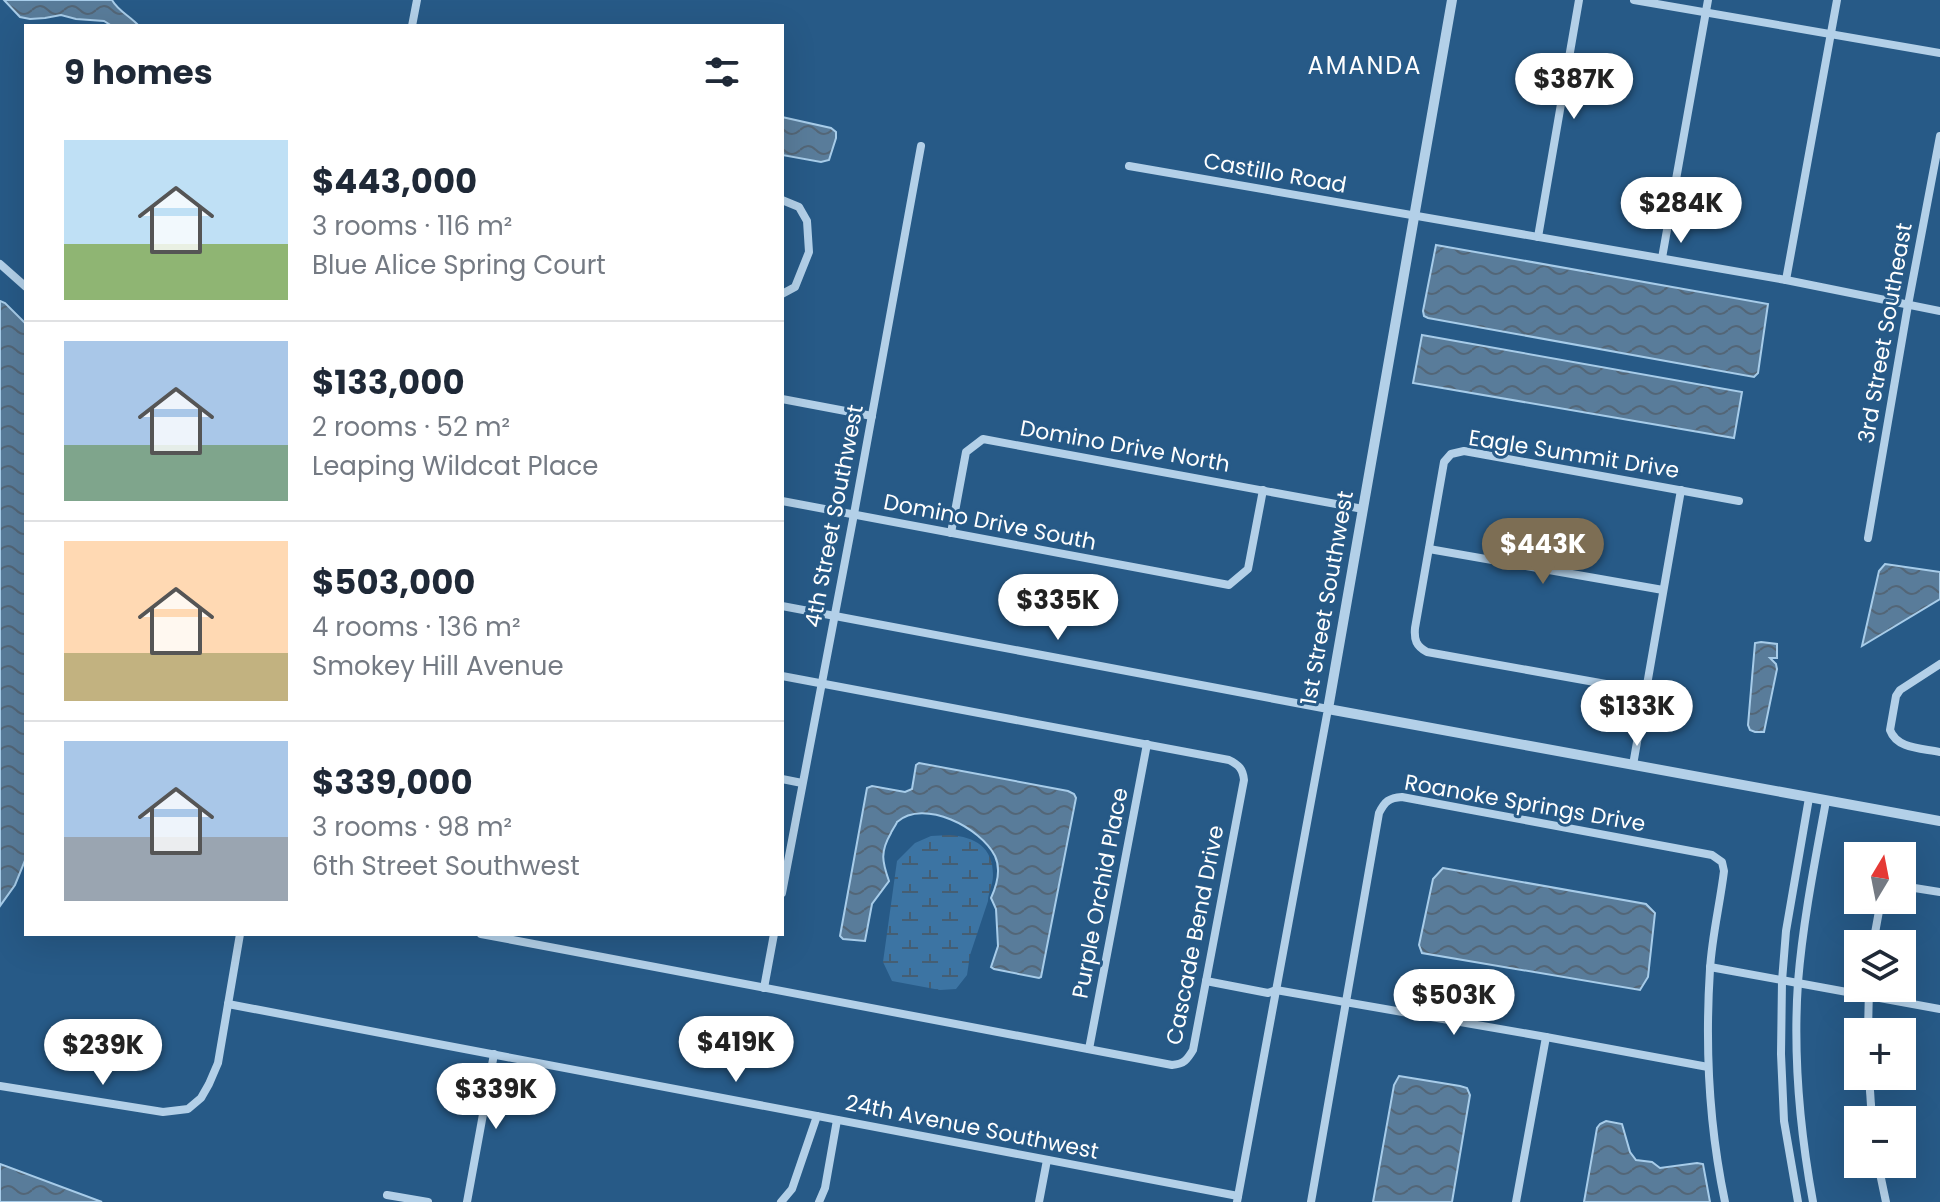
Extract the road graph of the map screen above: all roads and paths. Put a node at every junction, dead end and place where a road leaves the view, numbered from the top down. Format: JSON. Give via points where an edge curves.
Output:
{"nodes":[{"id":1,"x":417,"y":0,"type":"edge"},
{"id":2,"x":1452,"y":0,"type":"edge"},
{"id":3,"x":1579,"y":0,"type":"edge"},
{"id":4,"x":1634,"y":0,"type":"edge"},
{"id":5,"x":1708,"y":0,"type":"edge"},
{"id":6,"x":1837,"y":0,"type":"edge"},
{"id":7,"x":1705,"y":12,"type":"junction"},
{"id":8,"x":412,"y":24,"type":"edge"},
{"id":9,"x":1831,"y":34,"type":"junction"},
{"id":10,"x":1940,"y":53,"type":"edge"},
{"id":11,"x":1940,"y":136,"type":"edge"},
{"id":12,"x":921,"y":146,"type":"dead end"},
{"id":13,"x":1129,"y":166,"type":"dead end"},
{"id":14,"x":784,"y":201,"type":"edge"},
{"id":15,"x":1415,"y":215,"type":"junction"},
{"id":16,"x":1538,"y":237,"type":"junction"},
{"id":17,"x":1662,"y":258,"type":"junction"},
{"id":18,"x":0,"y":264,"type":"edge"},
{"id":19,"x":1786,"y":280,"type":"junction"},
{"id":20,"x":24,"y":285,"type":"edge"},
{"id":21,"x":784,"y":293,"type":"edge"},
{"id":22,"x":1908,"y":305,"type":"junction"},
{"id":23,"x":1940,"y":311,"type":"edge"},
{"id":24,"x":784,"y":399,"type":"edge"},
{"id":25,"x":872,"y":416,"type":"junction"},
{"id":26,"x":1263,"y":490,"type":"junction"},
{"id":27,"x":1681,"y":490,"type":"junction"},
{"id":28,"x":784,"y":501,"type":"edge"},
{"id":29,"x":1739,"y":501,"type":"dead end"},
{"id":30,"x":1363,"y":509,"type":"junction"},
{"id":31,"x":854,"y":514,"type":"junction"},
{"id":32,"x":951,"y":533,"type":"junction"},
{"id":33,"x":1868,"y":538,"type":"dead end"},
{"id":34,"x":1429,"y":549,"type":"junction"},
{"id":35,"x":1663,"y":590,"type":"junction"},
{"id":36,"x":784,"y":606,"type":"edge"},
{"id":37,"x":834,"y":616,"type":"junction"},
{"id":38,"x":1940,"y":664,"type":"edge"},
{"id":39,"x":784,"y":676,"type":"edge"},
{"id":40,"x":821,"y":683,"type":"junction"},
{"id":41,"x":1645,"y":691,"type":"junction"},
{"id":42,"x":1328,"y":709,"type":"junction"},
{"id":43,"x":1147,"y":744,"type":"junction"},
{"id":44,"x":1940,"y":752,"type":"edge"},
{"id":45,"x":1633,"y":765,"type":"junction"},
{"id":46,"x":784,"y":779,"type":"edge"},
{"id":47,"x":802,"y":783,"type":"junction"},
{"id":48,"x":1809,"y":798,"type":"junction"},
{"id":49,"x":1826,"y":801,"type":"junction"},
{"id":50,"x":1940,"y":821,"type":"edge"},
{"id":51,"x":784,"y":882,"type":"edge"},
{"id":52,"x":1916,"y":888,"type":"edge"},
{"id":53,"x":1940,"y":892,"type":"edge"},
{"id":54,"x":240,"y":936,"type":"edge"},
{"id":55,"x":491,"y":936,"type":"edge"},
{"id":56,"x":774,"y":936,"type":"edge"},
{"id":57,"x":1710,"y":967,"type":"junction"},
{"id":58,"x":1206,"y":981,"type":"junction"},
{"id":59,"x":1782,"y":981,"type":"junction"},
{"id":60,"x":1798,"y":984,"type":"junction"},
{"id":61,"x":764,"y":988,"type":"junction"},
{"id":62,"x":1844,"y":989,"type":"edge"},
{"id":63,"x":1276,"y":990,"type":"junction"},
{"id":64,"x":1910,"y":1002,"type":"edge"},
{"id":65,"x":1346,"y":1003,"type":"junction"},
{"id":66,"x":228,"y":1004,"type":"junction"},
{"id":67,"x":1940,"y":1009,"type":"edge"},
{"id":68,"x":1546,"y":1037,"type":"junction"},
{"id":69,"x":1089,"y":1049,"type":"junction"},
{"id":70,"x":494,"y":1054,"type":"junction"},
{"id":71,"x":1708,"y":1067,"type":"junction"},
{"id":72,"x":0,"y":1086,"type":"edge"},
{"id":73,"x":817,"y":1116,"type":"junction"},
{"id":74,"x":837,"y":1120,"type":"junction"},
{"id":75,"x":1047,"y":1160,"type":"junction"},
{"id":76,"x":1881,"y":1178,"type":"edge"},
{"id":77,"x":387,"y":1195,"type":"dead end"},
{"id":78,"x":1237,"y":1199,"type":"edge"},
{"id":79,"x":428,"y":1202,"type":"edge"},
{"id":80,"x":467,"y":1202,"type":"edge"},
{"id":81,"x":781,"y":1202,"type":"edge"},
{"id":82,"x":819,"y":1202,"type":"edge"},
{"id":83,"x":1039,"y":1202,"type":"edge"},
{"id":84,"x":1311,"y":1202,"type":"edge"},
{"id":85,"x":1516,"y":1202,"type":"edge"},
{"id":86,"x":1725,"y":1202,"type":"edge"},
{"id":87,"x":1798,"y":1202,"type":"edge"},
{"id":88,"x":1813,"y":1202,"type":"edge"},
{"id":89,"x":1886,"y":1202,"type":"edge"}],
"edges":[{"from":1,"to":8,"type":"street"},
{"from":2,"to":15,"type":"street","name":"1st Street Southwest"},
{"from":3,"to":16,"type":"street"},
{"from":4,"to":7,"type":"street"},
{"from":5,"to":7,"type":"street"},
{"from":6,"to":9,"type":"street"},
{"from":7,"to":9,"type":"street"},
{"from":7,"to":17,"type":"street"},
{"from":9,"to":10,"type":"street"},
{"from":9,"to":19,"type":"street"},
{"from":11,"to":22,"type":"street","name":"3rd Street Southeast"},
{"from":12,"to":25,"type":"street","name":"4th Street Southwest"},
{"from":13,"to":15,"type":"street","name":"Castillo Road"},
{"from":14,"to":21,"type":"street","via":[[799,207],[807,221],[809,252],[795,287]]},
{"from":15,"to":16,"type":"street","name":"Castillo Road"},
{"from":15,"to":30,"type":"street","name":"1st Street Southwest"},
{"from":16,"to":17,"type":"street","name":"Castillo Road"},
{"from":17,"to":19,"type":"street","name":"Castillo Road"},
{"from":18,"to":20,"type":"street"},
{"from":19,"to":22,"type":"street","name":"Castillo Road"},
{"from":22,"to":23,"type":"street","name":"Castillo Road"},
{"from":22,"to":33,"type":"street","name":"3rd Street Southeast"},
{"from":24,"to":25,"type":"street"},
{"from":25,"to":31,"type":"street","name":"4th Street Southwest"},
{"from":26,"to":30,"type":"street","name":"Domino Drive North"},
{"from":26,"to":32,"type":"street","name":"Domino Drive South","via":[[1248,569],[1229,585]]},
{"from":26,"to":32,"type":"street","name":"Domino Drive North","via":[[983,439],[966,452]]},
{"from":27,"to":29,"type":"street","name":"Eagle Summit Drive"},
{"from":27,"to":34,"type":"street","name":"Eagle Summit Drive","via":[[1464,451],[1451,454],[1444,462]]},
{"from":27,"to":35,"type":"street"},
{"from":28,"to":31,"type":"street","name":"Domino Drive South"},
{"from":30,"to":42,"type":"street","name":"1st Street Southwest"},
{"from":31,"to":32,"type":"street","name":"Domino Drive South"},
{"from":31,"to":37,"type":"street","name":"4th Street Southwest"},
{"from":34,"to":35,"type":"street"},
{"from":34,"to":41,"type":"street","name":"Eagle Summit Drive","via":[[1415,628],[1418,648]]},
{"from":35,"to":41,"type":"street"},
{"from":36,"to":37,"type":"street"},
{"from":37,"to":40,"type":"street","name":"4th Street Southwest"},
{"from":37,"to":42,"type":"street"},
{"from":38,"to":44,"type":"street","via":[[1900,690],[1890,730],[1900,743]]},
{"from":39,"to":40,"type":"street","name":"Cascade Bend Drive"},
{"from":40,"to":43,"type":"street","name":"Cascade Bend Drive"},
{"from":40,"to":47,"type":"street","name":"4th Street Southwest"},
{"from":41,"to":45,"type":"street"},
{"from":42,"to":45,"type":"street"},
{"from":42,"to":63,"type":"street","name":"1st Street Southwest"},
{"from":43,"to":58,"type":"street","name":"Cascade Bend Drive","via":[[1229,760],[1243,772]]},
{"from":43,"to":69,"type":"street","name":"Purple Orchid Place"},
{"from":45,"to":48,"type":"street"},
{"from":46,"to":47,"type":"street"},
{"from":47,"to":51,"type":"street","name":"4th Street Southwest"},
{"from":48,"to":49,"type":"street"},
{"from":48,"to":59,"type":"street"},
{"from":49,"to":50,"type":"street"},
{"from":49,"to":60,"type":"street"},
{"from":52,"to":53,"type":"street"},
{"from":54,"to":66,"type":"street"},
{"from":55,"to":61,"type":"street","name":"Cascade Bend Drive"},
{"from":56,"to":61,"type":"street"},
{"from":57,"to":59,"type":"street"},
{"from":57,"to":65,"type":"street","name":"Roanoke Springs Drive","via":[[1724,871],[1712,855],[1391,798],[1379,813]]},
{"from":57,"to":71,"type":"street","name":"Roanoke Springs Drive"},
{"from":58,"to":63,"type":"street"},
{"from":58,"to":69,"type":"street","name":"Cascade Bend Drive","via":[[1193,1050],[1181,1064]]},
{"from":59,"to":60,"type":"street"},
{"from":59,"to":87,"type":"street","via":[[1784,1121]]},
{"from":60,"to":62,"type":"street"},
{"from":60,"to":88,"type":"street","via":[[1798,1099]]},
{"from":61,"to":69,"type":"street","name":"Cascade Bend Drive"},
{"from":63,"to":65,"type":"street"},
{"from":63,"to":78,"type":"street","name":"1st Street Southwest"},
{"from":64,"to":67,"type":"street"},
{"from":65,"to":68,"type":"street"},
{"from":65,"to":84,"type":"street","name":"Roanoke Springs Drive"},
{"from":66,"to":70,"type":"street","name":"24th Avenue Southwest"},
{"from":66,"to":72,"type":"street","via":[[218,1063],[201,1098],[188,1109],[163,1112]]},
{"from":68,"to":71,"type":"street"},
{"from":68,"to":85,"type":"street"},
{"from":70,"to":73,"type":"street","name":"24th Avenue Southwest"},
{"from":70,"to":80,"type":"street"},
{"from":71,"to":86,"type":"street","name":"Roanoke Springs Drive"},
{"from":73,"to":74,"type":"street","name":"24th Avenue Southwest"},
{"from":73,"to":81,"type":"street","via":[[792,1189]]},
{"from":74,"to":75,"type":"street","name":"24th Avenue Southwest"},
{"from":74,"to":82,"type":"street"},
{"from":75,"to":78,"type":"street","name":"24th Avenue Southwest"},
{"from":75,"to":83,"type":"street"},
{"from":76,"to":89,"type":"street"},
{"from":77,"to":79,"type":"street"}]}
